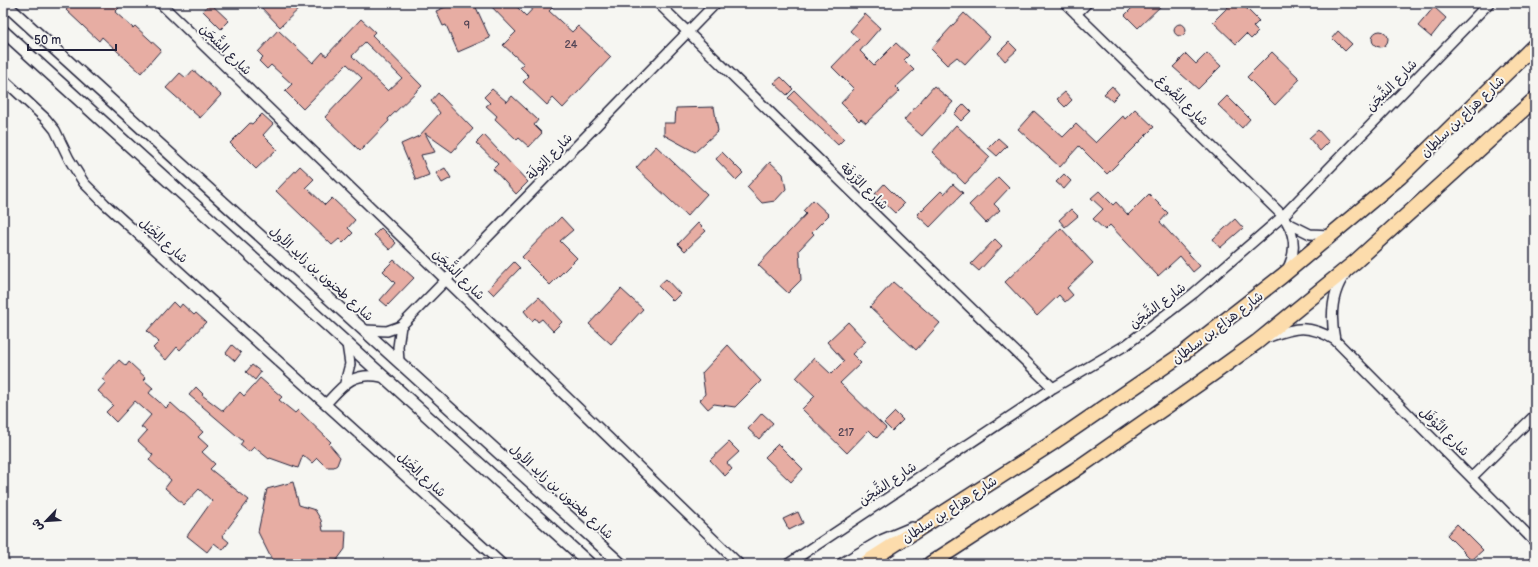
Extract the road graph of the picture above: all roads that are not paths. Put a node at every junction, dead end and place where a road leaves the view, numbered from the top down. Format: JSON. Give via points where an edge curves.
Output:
{"nodes":[{"id":1,"x":4,"y":3,"type":"edge"},
{"id":2,"x":160,"y":3,"type":"edge"},
{"id":3,"x":658,"y":3,"type":"edge"},
{"id":4,"x":716,"y":3,"type":"edge"},
{"id":5,"x":1065,"y":3,"type":"edge"},
{"id":6,"x":1087,"y":3,"type":"edge"},
{"id":7,"x":1489,"y":3,"type":"edge"},
{"id":8,"x":1076,"y":14,"type":"junction"},
{"id":9,"x":3,"y":31,"type":"edge"},
{"id":10,"x":688,"y":32,"type":"junction"},
{"id":11,"x":1535,"y":45,"type":"edge"},
{"id":12,"x":3,"y":79,"type":"edge"},
{"id":13,"x":1535,"y":99,"type":"edge"},
{"id":14,"x":1285,"y":219,"type":"junction"},
{"id":15,"x":1334,"y":234,"type":"junction"},
{"id":16,"x":1355,"y":262,"type":"junction"},
{"id":17,"x":1282,"y":276,"type":"junction"},
{"id":18,"x":446,"y":280,"type":"junction"},
{"id":19,"x":401,"y":326,"type":"junction"},
{"id":20,"x":365,"y":330,"type":"junction"},
{"id":21,"x":1336,"y":340,"type":"junction"},
{"id":22,"x":1257,"y":342,"type":"junction"},
{"id":23,"x":347,"y":344,"type":"junction"},
{"id":24,"x":399,"y":362,"type":"junction"},
{"id":25,"x":382,"y":377,"type":"junction"},
{"id":26,"x":345,"y":383,"type":"junction"},
{"id":27,"x":1053,"y":388,"type":"junction"},
{"id":28,"x":326,"y":404,"type":"junction"},
{"id":29,"x":1535,"y":415,"type":"edge"},
{"id":30,"x":1472,"y":477,"type":"junction"},
{"id":31,"x":928,"y":524,"type":"junction"},
{"id":32,"x":1535,"y":542,"type":"edge"},
{"id":33,"x":502,"y":564,"type":"edge"},
{"id":34,"x":590,"y":564,"type":"edge"},
{"id":35,"x":621,"y":564,"type":"edge"},
{"id":36,"x":739,"y":564,"type":"edge"},
{"id":37,"x":788,"y":564,"type":"edge"},
{"id":38,"x":842,"y":564,"type":"edge"},
{"id":39,"x":864,"y":564,"type":"edge"},
{"id":40,"x":930,"y":564,"type":"edge"}],
"edges":[{"from":1,"to":20,"type":"street","name":"شارع طحنون بن زايد الأول"},
{"from":2,"to":18,"type":"street","name":"شارع الشَّجَن"},
{"from":3,"to":10,"type":"street","name":"شارع الرَّزفَة"},
{"from":4,"to":10,"type":"street","name":"شارع اليُولَة"},
{"from":5,"to":8,"type":"street","name":"شارع الصُّوغ"},
{"from":6,"to":8,"type":"street"},
{"from":7,"to":14,"type":"street","name":"شارع الشَّجَن"},
{"from":8,"to":14,"type":"street","name":"شارع الصُّوغ"},
{"from":9,"to":23,"type":"street"},
{"from":10,"to":18,"type":"street","name":"شارع اليُولَة"},
{"from":10,"to":27,"type":"street","name":"شارع الرَّزفَة"},
{"from":11,"to":15,"type":"main road","name":"شارع هزاع بن سلطان","via":[[1400,177]]},
{"from":12,"to":28,"type":"street","name":"شارع الخَيْل","via":[[55,130],[76,170],[95,194]]},
{"from":13,"to":16,"type":"main road"},
{"from":14,"to":15,"type":"street","name":"شارع الصُّوغ","via":[[1310,234]]},
{"from":14,"to":17,"type":"street","name":"شارع الصُّوغ","via":[[1293,236],[1294,250],[1288,269]]},
{"from":14,"to":27,"type":"street","name":"شارع الشَّجَن","via":[[1161,320],[1126,345]]},
{"from":15,"to":17,"type":"main road","name":"شارع هزاع بن سلطان"},
{"from":16,"to":21,"type":"street","via":[[1336,291],[1332,307],[1332,324]]},
{"from":16,"to":22,"type":"main road"},
{"from":17,"to":31,"type":"main road","name":"شارع هزاع بن سلطان","via":[[1181,355]]},
{"from":18,"to":19,"type":"street","name":"شارع اليُولَة"},
{"from":18,"to":36,"type":"street","name":"شارع الشَّجَن"},
{"from":19,"to":20,"type":"street","via":[[387,330]]},
{"from":19,"to":24,"type":"street"},
{"from":20,"to":24,"type":"street","name":"شارع طحنون بن زايد الأول"},
{"from":21,"to":22,"type":"street","name":"شارع النَّوْفَل","via":[[1324,333],[1301,328]]},
{"from":21,"to":30,"type":"street","name":"شارع النَّوْفَل"},
{"from":22,"to":40,"type":"main road","via":[[1074,470]]},
{"from":23,"to":25,"type":"street"},
{"from":23,"to":26,"type":"street","via":[[350,364]]},
{"from":24,"to":35,"type":"street","name":"شارع طحنون بن زايد الأول"},
{"from":25,"to":26,"type":"street","via":[[363,375]]},
{"from":25,"to":34,"type":"street"},
{"from":26,"to":28,"type":"street"},
{"from":27,"to":37,"type":"street","name":"شارع الشَّجَن"},
{"from":28,"to":33,"type":"street","name":"شارع الخَيْل"},
{"from":29,"to":30,"type":"street"},
{"from":30,"to":32,"type":"street","name":"شارع النَّوْفَل"},
{"from":31,"to":38,"type":"street","via":[[881,541]]},
{"from":31,"to":39,"type":"main road","name":"شارع هزاع بن سلطان"}]}
